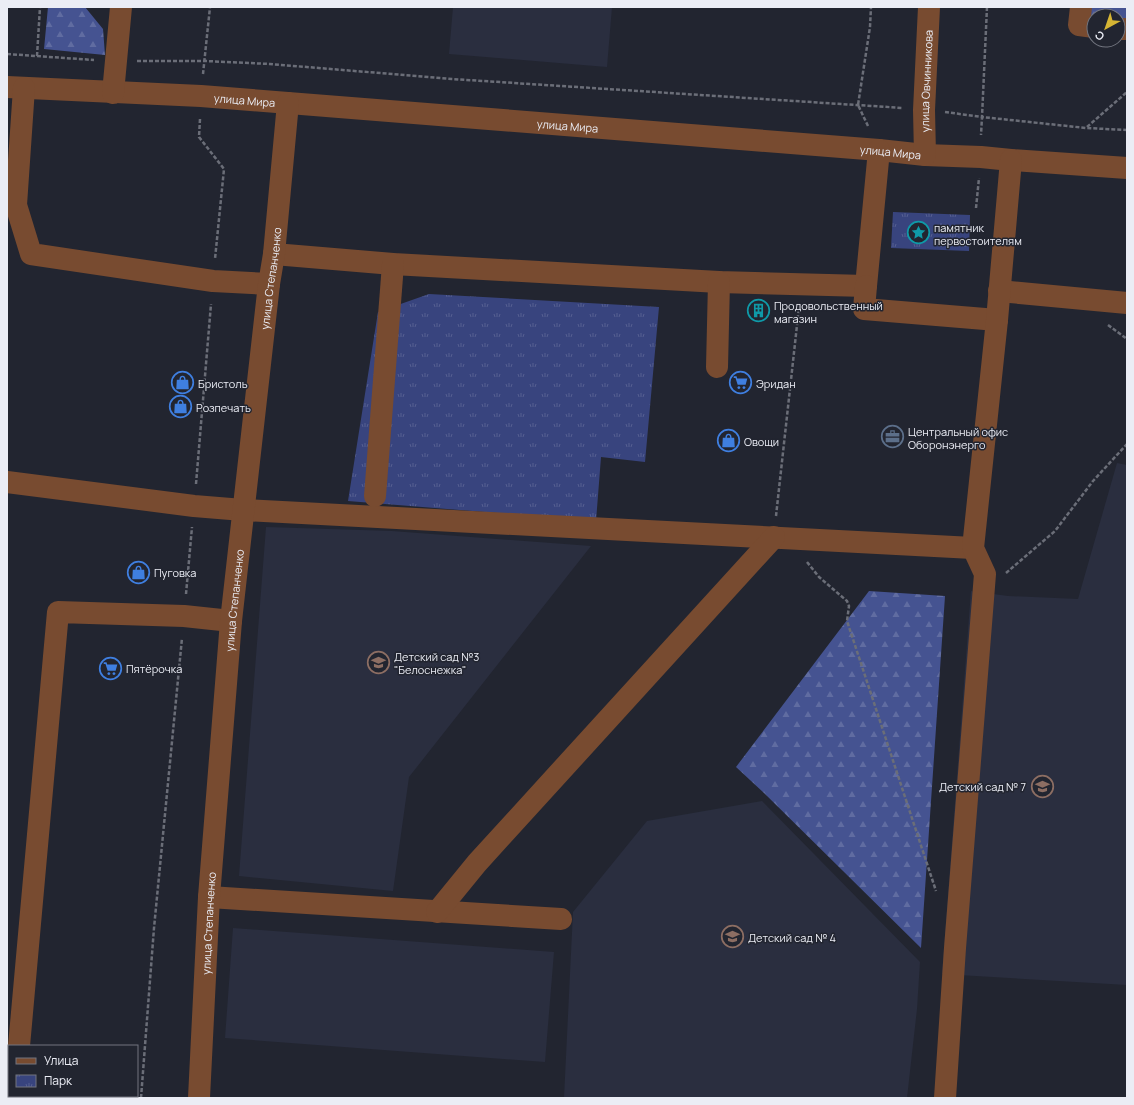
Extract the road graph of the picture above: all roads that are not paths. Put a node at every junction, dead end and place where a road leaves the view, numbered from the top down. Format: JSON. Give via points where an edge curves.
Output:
{"nodes":[{"id":1,"x":121,"y":7,"type":"edge"},
{"id":2,"x":929,"y":7,"type":"edge"},
{"id":3,"x":1081,"y":7,"type":"edge"},
{"id":4,"x":1086,"y":25,"type":"edge"},
{"id":5,"x":16,"y":87,"type":"edge"},
{"id":6,"x":114,"y":93,"type":"junction"},
{"id":7,"x":288,"y":104,"type":"junction"},
{"id":8,"x":879,"y":150,"type":"junction"},
{"id":9,"x":925,"y":155,"type":"junction"},
{"id":10,"x":1011,"y":160,"type":"junction"},
{"id":11,"x":1127,"y":168,"type":"edge"},
{"id":12,"x":12,"y":205,"type":"edge"},
{"id":13,"x":274,"y":254,"type":"junction"},
{"id":14,"x":393,"y":264,"type":"junction"},
{"id":15,"x":719,"y":282,"type":"junction"},
{"id":16,"x":269,"y":284,"type":"junction"},
{"id":17,"x":866,"y":286,"type":"junction"},
{"id":18,"x":999,"y":291,"type":"junction"},
{"id":19,"x":1127,"y":303,"type":"edge"},
{"id":20,"x":997,"y":320,"type":"junction"},
{"id":21,"x":717,"y":367,"type":"dead end"},
{"id":22,"x":7,"y":482,"type":"edge"},
{"id":23,"x":375,"y":496,"type":"dead end"},
{"id":24,"x":243,"y":510,"type":"junction"},
{"id":25,"x":782,"y":538,"type":"junction"},
{"id":26,"x":973,"y":548,"type":"junction"},
{"id":27,"x":231,"y":622,"type":"junction"},
{"id":28,"x":209,"y":897,"type":"junction"},
{"id":29,"x":437,"y":912,"type":"junction"},
{"id":30,"x":561,"y":919,"type":"dead end"},
{"id":31,"x":19,"y":1045,"type":"edge"},
{"id":32,"x":199,"y":1098,"type":"edge"},
{"id":33,"x":945,"y":1098,"type":"edge"}],
"edges":[{"from":1,"to":6,"type":"street"},
{"from":2,"to":9,"type":"street","name":"улица Овчинникова","via":[[924,110]]},
{"from":3,"to":4,"type":"street","via":[[1079,25]]},
{"from":5,"to":6,"type":"street","name":"улица Мира"},
{"from":5,"to":12,"type":"street"},
{"from":6,"to":7,"type":"street","name":"улица Мира","via":[[201,96]]},
{"from":7,"to":8,"type":"street","name":"улица Мира"},
{"from":7,"to":13,"type":"street","name":"улица Степанченко"},
{"from":8,"to":9,"type":"street","name":"улица Мира"},
{"from":8,"to":17,"type":"street"},
{"from":9,"to":10,"type":"street","name":"улица Мира"},
{"from":10,"to":11,"type":"street","name":"улица Мира"},
{"from":10,"to":18,"type":"street"},
{"from":12,"to":16,"type":"street","via":[[31,254],[213,281]]},
{"from":13,"to":14,"type":"street"},
{"from":13,"to":16,"type":"street","name":"улица Степанченко"},
{"from":14,"to":15,"type":"street"},
{"from":14,"to":23,"type":"street"},
{"from":15,"to":17,"type":"street"},
{"from":15,"to":21,"type":"street"},
{"from":16,"to":24,"type":"street","name":"улица Степанченко"},
{"from":17,"to":20,"type":"street","via":[[864,309]]},
{"from":18,"to":19,"type":"street"},
{"from":18,"to":20,"type":"street"},
{"from":20,"to":26,"type":"street"},
{"from":22,"to":24,"type":"street"},
{"from":24,"to":25,"type":"street"},
{"from":24,"to":27,"type":"street","name":"улица Степанченко"},
{"from":25,"to":26,"type":"street"},
{"from":25,"to":29,"type":"street","via":[[483,857]]},
{"from":26,"to":33,"type":"street","via":[[985,574]]},
{"from":27,"to":28,"type":"street","name":"улица Степанченко"},
{"from":27,"to":31,"type":"street","via":[[184,616],[58,612]]},
{"from":28,"to":29,"type":"street"},
{"from":28,"to":32,"type":"street","name":"улица Степанченко"},
{"from":29,"to":30,"type":"street"}]}
